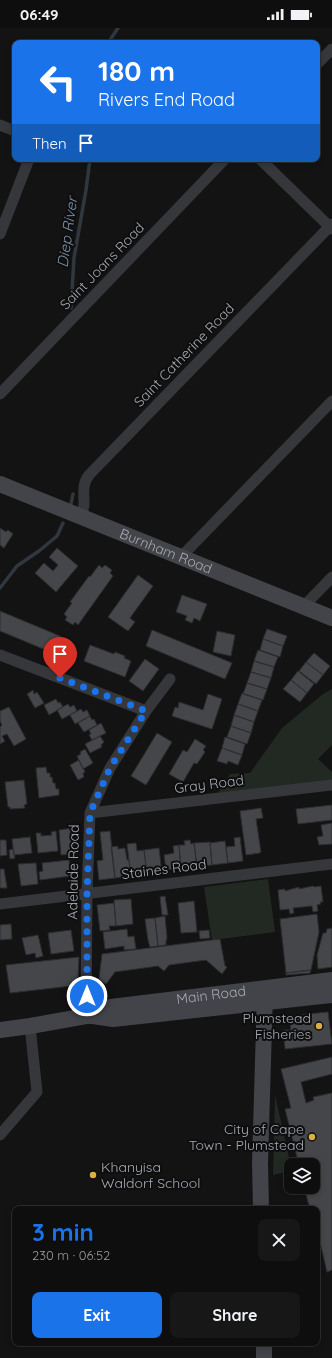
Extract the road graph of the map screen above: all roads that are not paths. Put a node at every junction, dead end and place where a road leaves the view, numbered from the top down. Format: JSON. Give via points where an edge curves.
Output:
{"nodes":[{"id":1,"x":332,"y":49,"type":"edge"},
{"id":2,"x":320,"y":61,"type":"edge"},
{"id":3,"x":0,"y":125,"type":"edge"},
{"id":4,"x":12,"y":130,"type":"edge"},
{"id":5,"x":28,"y":162,"type":"edge"},
{"id":6,"x":222,"y":162,"type":"edge"},
{"id":7,"x":263,"y":162,"type":"edge"},
{"id":8,"x":331,"y":227,"type":"edge"},
{"id":9,"x":0,"y":234,"type":"edge"},
{"id":10,"x":0,"y":394,"type":"edge"},
{"id":11,"x":332,"y":401,"type":"edge"},
{"id":12,"x":0,"y":484,"type":"edge"},
{"id":13,"x":71,"y":513,"type":"junction"},
{"id":14,"x":180,"y":558,"type":"junction"},
{"id":15,"x":332,"y":577,"type":"edge"},
{"id":16,"x":303,"y":607,"type":"junction"},
{"id":17,"x":332,"y":618,"type":"edge"},
{"id":18,"x":0,"y":655,"type":"edge"},
{"id":19,"x":170,"y":679,"type":"dead end"},
{"id":20,"x":146,"y":711,"type":"junction"},
{"id":21,"x":332,"y":785,"type":"edge"},
{"id":22,"x":90,"y":813,"type":"junction"},
{"id":23,"x":332,"y":864,"type":"edge"},
{"id":24,"x":87,"y":894,"type":"junction"},
{"id":25,"x":0,"y":904,"type":"edge"},
{"id":26,"x":332,"y":980,"type":"edge"},
{"id":27,"x":265,"y":995,"type":"junction"},
{"id":28,"x":332,"y":995,"type":"edge"},
{"id":29,"x":90,"y":1016,"type":"junction"},
{"id":30,"x":30,"y":1026,"type":"junction"},
{"id":31,"x":0,"y":1030,"type":"edge"},
{"id":32,"x":0,"y":1135,"type":"edge"},
{"id":33,"x":261,"y":1206,"type":"edge"},
{"id":34,"x":264,"y":1346,"type":"edge"},
{"id":35,"x":264,"y":1358,"type":"edge"}],
"edges":[{"from":1,"to":2,"type":"street"},
{"from":3,"to":4,"type":"street"},
{"from":5,"to":9,"type":"street"},
{"from":6,"to":10,"type":"street","name":"Saint Joans Road"},
{"from":7,"to":8,"type":"street"},
{"from":8,"to":13,"type":"street","name":"Saint Catherine Road","via":[[89,475],[84,486],[84,506]]},
{"from":11,"to":14,"type":"street"},
{"from":12,"to":13,"type":"street","name":"Burnham Road"},
{"from":13,"to":14,"type":"street","name":"Burnham Road"},
{"from":14,"to":16,"type":"street","name":"Burnham Road"},
{"from":15,"to":16,"type":"street"},
{"from":16,"to":17,"type":"street","name":"Burnham Road"},
{"from":18,"to":20,"type":"street"},
{"from":19,"to":20,"type":"street","name":"Adelaide Road"},
{"from":20,"to":22,"type":"street","name":"Adelaide Road","via":[[110,768]]},
{"from":21,"to":22,"type":"street","name":"Gray Road"},
{"from":22,"to":24,"type":"street","name":"Adelaide Road"},
{"from":23,"to":24,"type":"street","name":"Staines Road"},
{"from":24,"to":25,"type":"street","name":"Staines Road"},
{"from":24,"to":29,"type":"street","name":"Adelaide Road"},
{"from":26,"to":27,"type":"street","name":"Main Road"},
{"from":27,"to":28,"type":"street","name":"Main Road"},
{"from":27,"to":29,"type":"street","name":"Main Road","via":[[110,1007]]},
{"from":27,"to":33,"type":"street"},
{"from":29,"to":30,"type":"street","name":"Main Road"},
{"from":30,"to":31,"type":"street","name":"Main Road"},
{"from":30,"to":32,"type":"street","via":[[37,1092]]},
{"from":34,"to":35,"type":"street"}]}
